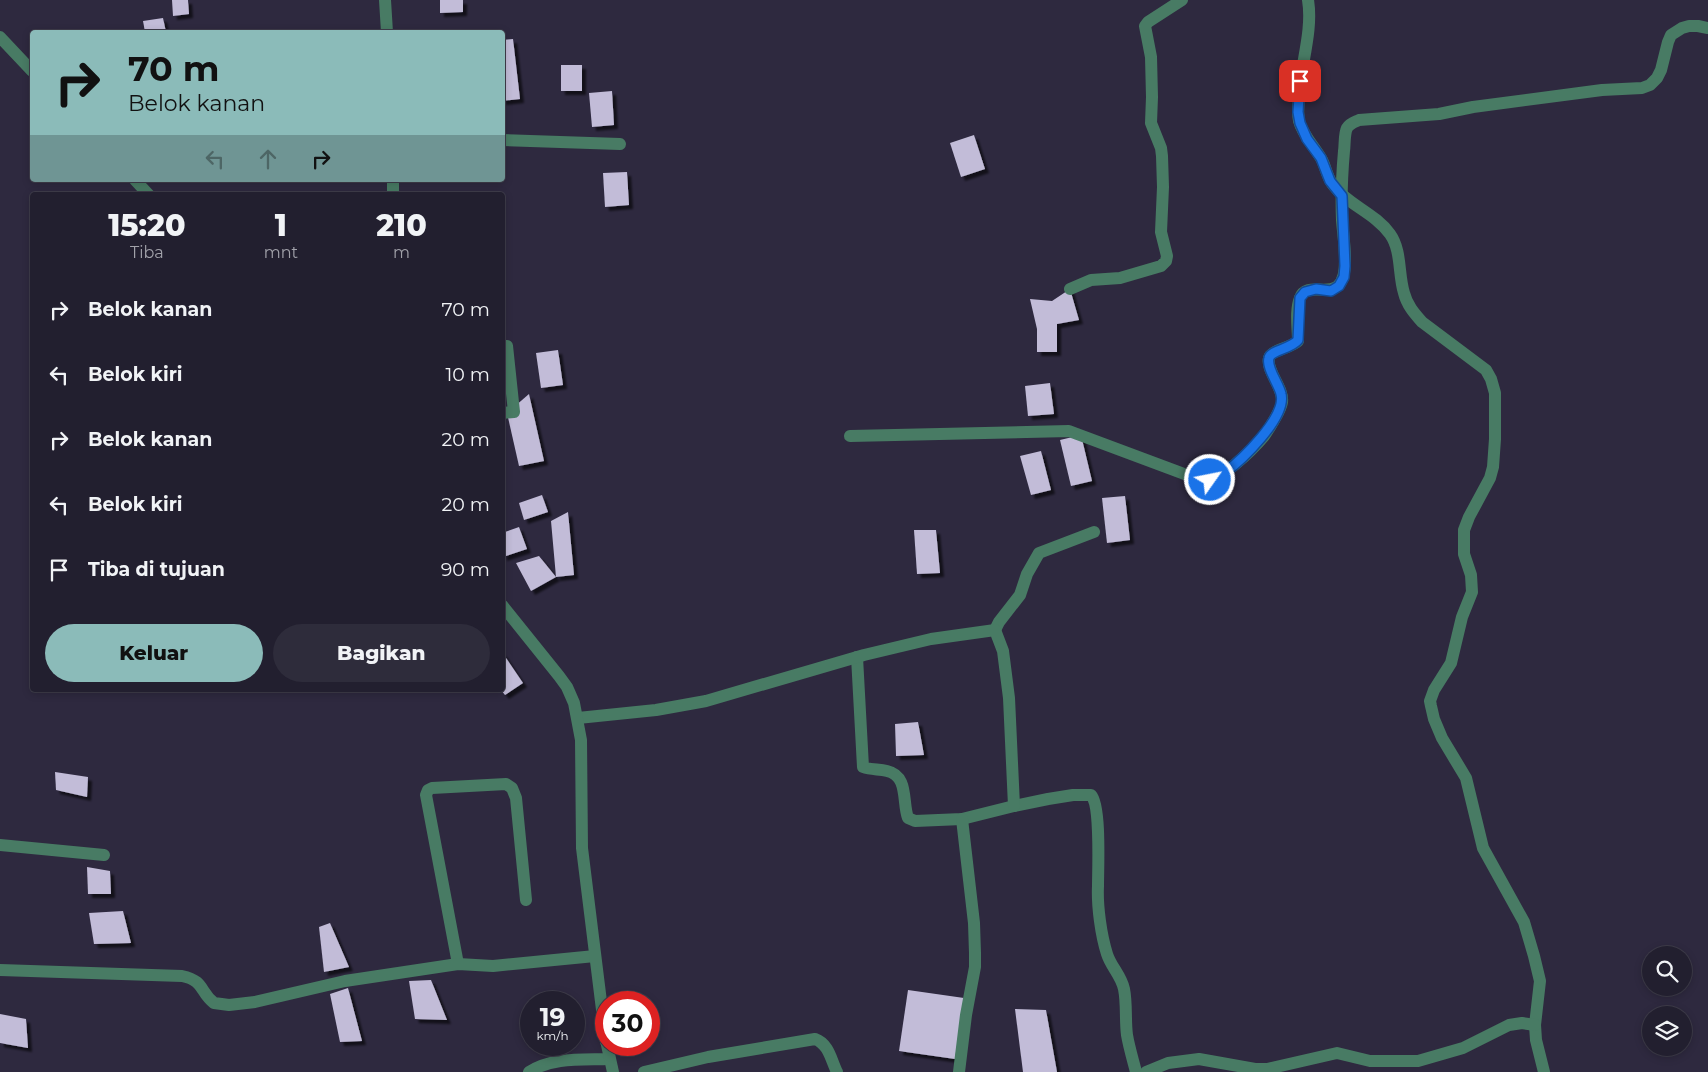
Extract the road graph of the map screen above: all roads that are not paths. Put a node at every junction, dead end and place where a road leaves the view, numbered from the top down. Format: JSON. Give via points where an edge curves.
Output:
{"nodes":[{"id":1,"x":385,"y":0,"type":"edge"},
{"id":2,"x":1182,"y":0,"type":"edge"},
{"id":3,"x":1308,"y":0,"type":"edge"},
{"id":4,"x":1708,"y":28,"type":"edge"},
{"id":5,"x":387,"y":30,"type":"edge"},
{"id":6,"x":0,"y":37,"type":"edge"},
{"id":7,"x":30,"y":69,"type":"edge"},
{"id":8,"x":505,"y":140,"type":"edge"},
{"id":9,"x":620,"y":144,"type":"dead end"},
{"id":10,"x":137,"y":182,"type":"edge"},
{"id":11,"x":146,"y":192,"type":"edge"},
{"id":12,"x":1342,"y":196,"type":"junction"},
{"id":13,"x":1070,"y":289,"type":"dead end"},
{"id":14,"x":507,"y":346,"type":"dead end"},
{"id":15,"x":505,"y":413,"type":"edge"},
{"id":16,"x":850,"y":436,"type":"dead end"},
{"id":17,"x":1094,"y":532,"type":"dead end"},
{"id":18,"x":505,"y":609,"type":"edge"},
{"id":19,"x":995,"y":630,"type":"junction"},
{"id":20,"x":857,"y":657,"type":"junction"},
{"id":21,"x":578,"y":718,"type":"junction"},
{"id":22,"x":1014,"y":806,"type":"junction"},
{"id":23,"x":962,"y":819,"type":"junction"},
{"id":24,"x":0,"y":845,"type":"edge"},
{"id":25,"x":104,"y":855,"type":"dead end"},
{"id":26,"x":526,"y":900,"type":"dead end"},
{"id":27,"x":595,"y":956,"type":"junction"},
{"id":28,"x":458,"y":964,"type":"junction"},
{"id":29,"x":0,"y":970,"type":"edge"},
{"id":30,"x":600,"y":991,"type":"edge"},
{"id":31,"x":1536,"y":1025,"type":"junction"},
{"id":32,"x":609,"y":1056,"type":"edge"},
{"id":33,"x":609,"y":1059,"type":"junction"},
{"id":34,"x":1286,"y":1069,"type":"edge"},
{"id":35,"x":529,"y":1072,"type":"edge"},
{"id":36,"x":613,"y":1072,"type":"edge"},
{"id":37,"x":644,"y":1072,"type":"edge"},
{"id":38,"x":837,"y":1072,"type":"edge"},
{"id":39,"x":959,"y":1072,"type":"edge"},
{"id":40,"x":1136,"y":1072,"type":"edge"},
{"id":41,"x":1146,"y":1072,"type":"edge"},
{"id":42,"x":1544,"y":1072,"type":"edge"}],
"edges":[{"from":1,"to":5,"type":"street"},
{"from":2,"to":13,"type":"street","via":[[1145,26],[1151,57],[1151,123],[1162,156],[1161,232],[1166,261],[1161,266],[1120,278],[1091,280]]},
{"from":3,"to":12,"type":"street","via":[[1310,12],[1298,118],[1330,181]]},
{"from":4,"to":12,"type":"street","via":[[1689,26],[1672,35],[1657,78],[1642,88],[1602,90],[1439,114],[1360,120],[1351,124],[1346,129]]},
{"from":6,"to":7,"type":"street"},
{"from":8,"to":9,"type":"street"},
{"from":10,"to":11,"type":"street"},
{"from":12,"to":16,"type":"street","via":[[1344,277],[1331,291],[1316,289],[1305,292],[1300,298],[1298,340],[1293,346],[1269,356],[1282,403],[1264,436],[1224,473],[1210,480],[1203,481],[1069,431]]},
{"from":12,"to":31,"type":"street","via":[[1390,234],[1395,244],[1404,293],[1413,313],[1486,370],[1495,393],[1493,467],[1464,530],[1464,554],[1471,575],[1472,592],[1451,663],[1430,700],[1442,738],[1466,778],[1483,848],[1524,922],[1540,981]]},
{"from":14,"to":15,"type":"street","via":[[514,412]]},
{"from":17,"to":19,"type":"street","via":[[1039,553],[1020,595]]},
{"from":18,"to":21,"type":"street","via":[[567,687]]},
{"from":19,"to":20,"type":"street","via":[[931,639]]},
{"from":19,"to":22,"type":"street","via":[[1003,651],[1009,698]]},
{"from":20,"to":21,"type":"street","via":[[706,701]]},
{"from":20,"to":23,"type":"street","via":[[863,768],[888,771],[900,778],[908,818],[920,822]]},
{"from":21,"to":27,"type":"street","via":[[582,848]]},
{"from":22,"to":23,"type":"street"},
{"from":22,"to":40,"type":"street","via":[[1073,796],[1091,795],[1095,799],[1103,937],[1112,966],[1122,981],[1127,1035]]},
{"from":23,"to":39,"type":"street","via":[[975,967]]},
{"from":24,"to":25,"type":"street"},
{"from":26,"to":28,"type":"street","via":[[516,798],[512,788],[506,784],[428,790],[426,795]]},
{"from":27,"to":28,"type":"street","via":[[493,966]]},
{"from":27,"to":30,"type":"street"},
{"from":28,"to":29,"type":"street","via":[[345,981],[229,1006],[214,1003],[198,983],[182,976]]},
{"from":31,"to":34,"type":"street","via":[[1509,1024],[1463,1048],[1418,1061],[1370,1061],[1337,1053]]},
{"from":31,"to":42,"type":"street","via":[[1536,1040]]},
{"from":32,"to":33,"type":"street"},
{"from":33,"to":35,"type":"street","via":[[554,1062]]},
{"from":33,"to":36,"type":"street"},
{"from":34,"to":41,"type":"street","via":[[1255,1069],[1199,1059],[1168,1063]]},
{"from":37,"to":38,"type":"street","via":[[708,1057],[815,1040],[822,1042]]}]}
